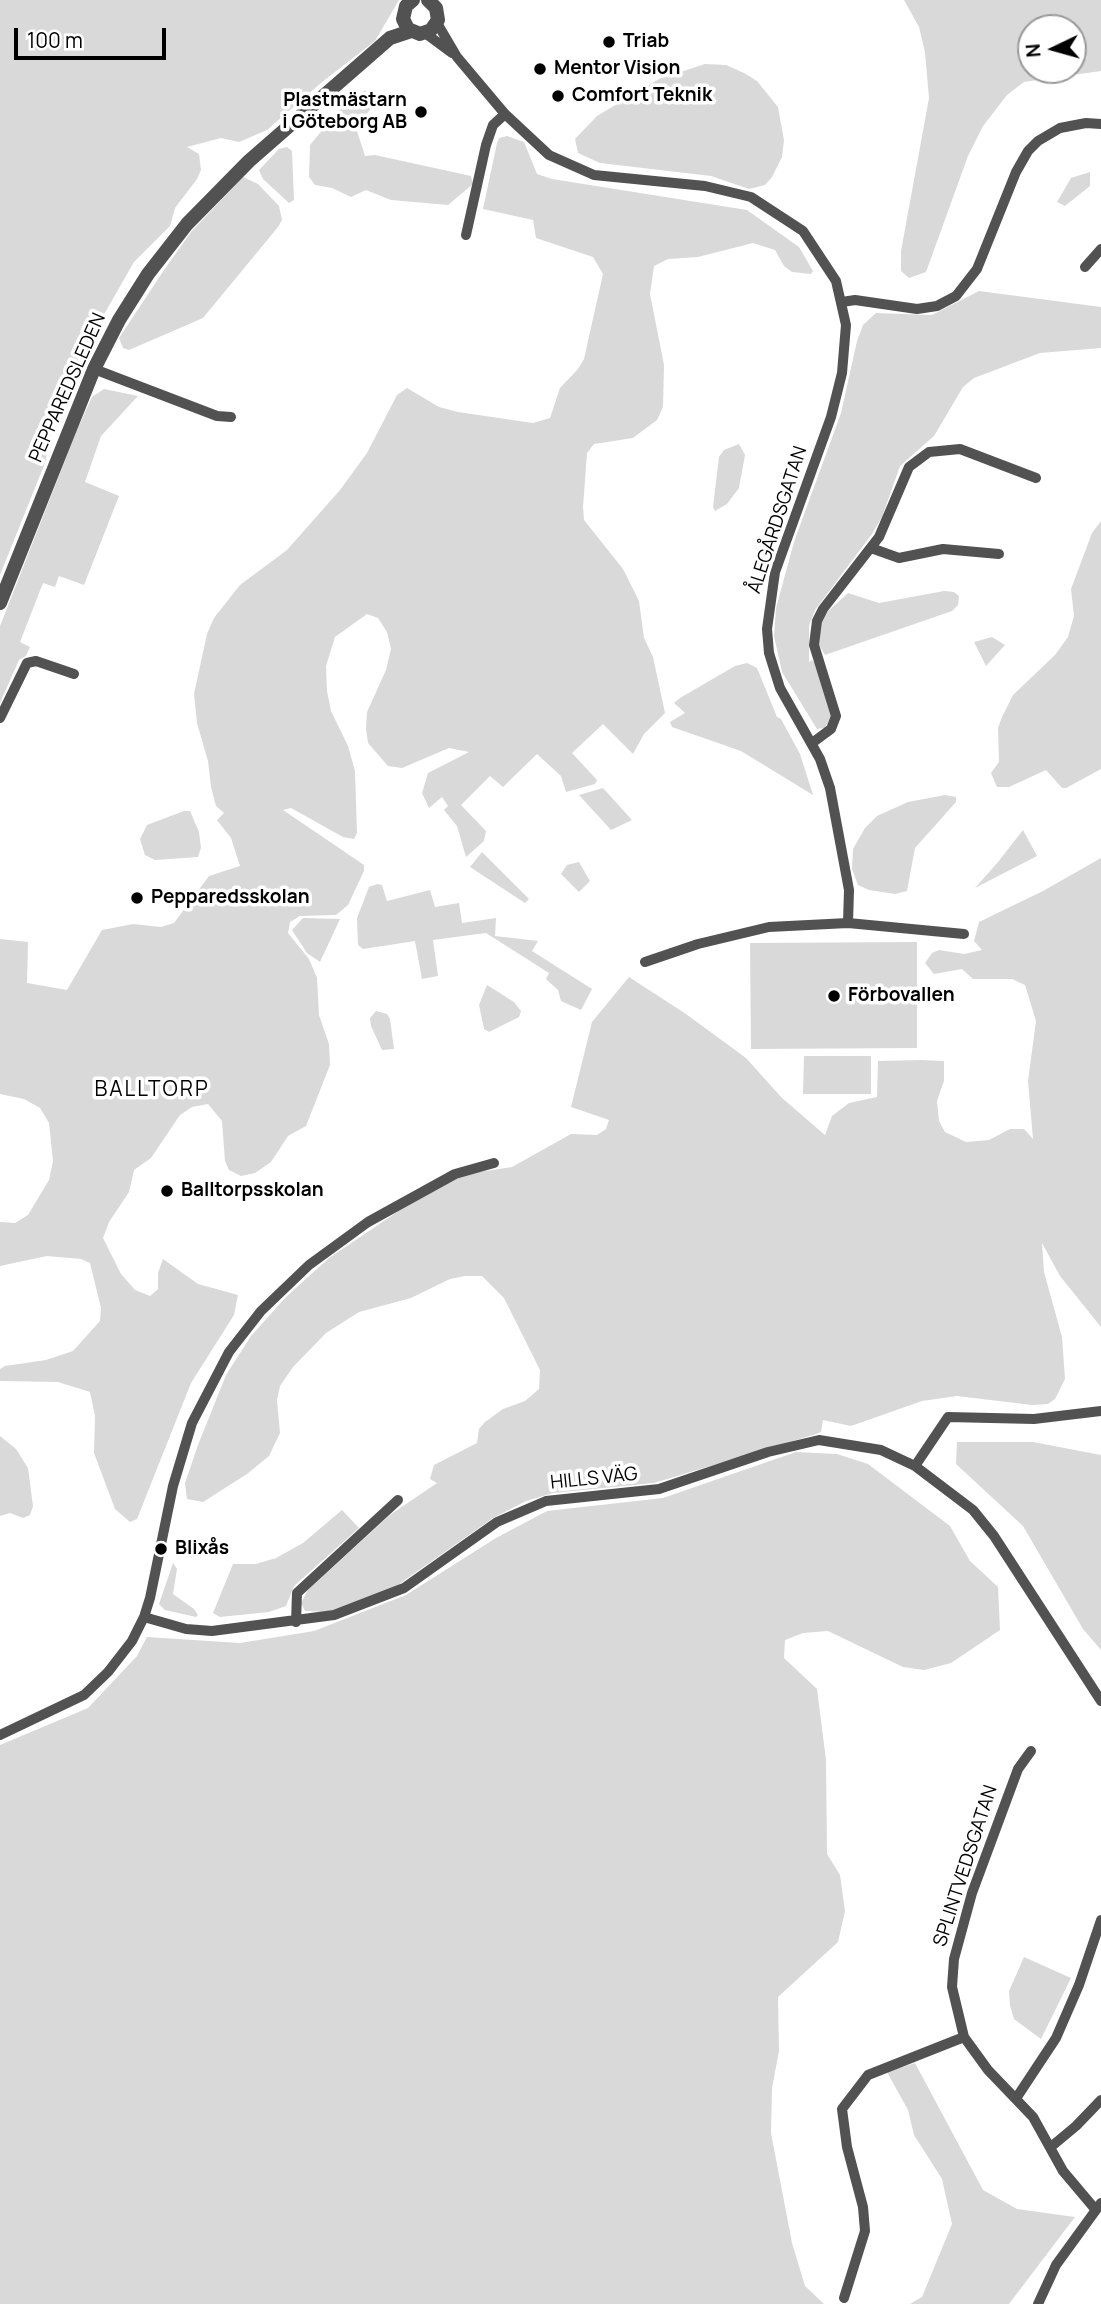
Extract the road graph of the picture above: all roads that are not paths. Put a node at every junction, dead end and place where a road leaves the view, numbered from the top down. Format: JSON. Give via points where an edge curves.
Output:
{"nodes":[{"id":1,"x":413,"y":0,"type":"edge"},
{"id":2,"x":428,"y":0,"type":"edge"},
{"id":3,"x":444,"y":0,"type":"edge"},
{"id":4,"x":402,"y":16,"type":"junction"},
{"id":5,"x":438,"y":18,"type":"junction"},
{"id":6,"x":418,"y":32,"type":"junction"},
{"id":7,"x":390,"y":38,"type":"junction"},
{"id":8,"x":457,"y":57,"type":"junction"},
{"id":9,"x":505,"y":114,"type":"junction"},
{"id":10,"x":1101,"y":124,"type":"edge"},
{"id":11,"x":466,"y":235,"type":"dead end"},
{"id":12,"x":1101,"y":248,"type":"edge"},
{"id":13,"x":1085,"y":267,"type":"dead end"},
{"id":14,"x":842,"y":302,"type":"junction"},
{"id":15,"x":94,"y":369,"type":"junction"},
{"id":16,"x":231,"y":417,"type":"dead end"},
{"id":17,"x":1036,"y":478,"type":"dead end"},
{"id":18,"x":871,"y":548,"type":"junction"},
{"id":19,"x":999,"y":554,"type":"dead end"},
{"id":20,"x":0,"y":603,"type":"edge"},
{"id":21,"x":74,"y":674,"type":"dead end"},
{"id":22,"x":0,"y":718,"type":"edge"},
{"id":23,"x":812,"y":743,"type":"junction"},
{"id":24,"x":848,"y":923,"type":"junction"},
{"id":25,"x":964,"y":934,"type":"dead end"},
{"id":26,"x":645,"y":962,"type":"dead end"},
{"id":27,"x":494,"y":1163,"type":"dead end"},
{"id":28,"x":1101,"y":1411,"type":"edge"},
{"id":29,"x":915,"y":1466,"type":"junction"},
{"id":30,"x":398,"y":1500,"type":"dead end"},
{"id":31,"x":144,"y":1617,"type":"junction"},
{"id":32,"x":296,"y":1622,"type":"junction"},
{"id":33,"x":1101,"y":1702,"type":"edge"},
{"id":34,"x":0,"y":1735,"type":"edge"},
{"id":35,"x":1031,"y":1751,"type":"dead end"},
{"id":36,"x":1101,"y":1920,"type":"edge"},
{"id":37,"x":964,"y":2037,"type":"junction"},
{"id":38,"x":1017,"y":2097,"type":"junction"},
{"id":39,"x":1101,"y":2100,"type":"edge"},
{"id":40,"x":1052,"y":2146,"type":"junction"},
{"id":41,"x":1098,"y":2206,"type":"edge"},
{"id":42,"x":844,"y":2298,"type":"dead end"},
{"id":43,"x":1038,"y":2304,"type":"edge"}],
"edges":[{"from":1,"to":4,"type":"street","name":"PEPPAREDSLEDEN"},
{"from":2,"to":5,"type":"street"},
{"from":3,"to":5,"type":"street","name":"PEPPAREDSLEDEN"},
{"from":4,"to":6,"type":"street"},
{"from":4,"to":7,"type":"street","name":"PEPPAREDSLEDEN"},
{"from":5,"to":6,"type":"street","name":"PEPPAREDSLEDEN"},
{"from":5,"to":8,"type":"street","name":"ÅLEGÅRDSGATAN"},
{"from":6,"to":7,"type":"street","name":"PEPPAREDSLEDEN"},
{"from":6,"to":8,"type":"street","name":"ÅLEGÅRDSGATAN"},
{"from":7,"to":15,"type":"street","name":"PEPPAREDSLEDEN","via":[[240,169],[187,224],[131,299]]},
{"from":8,"to":9,"type":"street","name":"ÅLEGÅRDSGATAN"},
{"from":9,"to":11,"type":"street","via":[[493,125],[486,145]]},
{"from":9,"to":14,"type":"street","name":"ÅLEGÅRDSGATAN","via":[[549,155],[585,172],[705,186],[763,203],[812,241],[830,268]]},
{"from":10,"to":14,"type":"street","via":[[1060,128],[1028,151],[977,269],[956,296],[917,309]]},
{"from":12,"to":13,"type":"street"},
{"from":14,"to":23,"type":"street","name":"ÅLEGÅRDSGATAN","via":[[847,340],[842,373],[775,572],[767,617],[769,653],[780,688]]},
{"from":15,"to":16,"type":"street","via":[[217,416]]},
{"from":15,"to":20,"type":"street","name":"PEPPAREDSLEDEN"},
{"from":17,"to":18,"type":"street","via":[[970,450],[929,452],[904,473],[883,531]]},
{"from":18,"to":19,"type":"street","via":[[899,558],[943,549]]},
{"from":18,"to":23,"type":"street","via":[[817,621],[814,645],[836,716],[831,729]]},
{"from":21,"to":22,"type":"street","via":[[27,663]]},
{"from":23,"to":24,"type":"street","name":"ÅLEGÅRDSGATAN","via":[[826,773],[837,816],[849,890]]},
{"from":24,"to":25,"type":"street"},
{"from":24,"to":26,"type":"street","via":[[759,928]]},
{"from":27,"to":31,"type":"street","via":[[455,1174],[368,1222],[309,1265],[245,1331],[192,1423]]},
{"from":28,"to":29,"type":"street","via":[[1034,1419],[948,1417]]},
{"from":29,"to":32,"type":"street","name":"HILLS VÄG","via":[[881,1450],[819,1440],[659,1489],[546,1501],[497,1522],[404,1588],[348,1611]]},
{"from":29,"to":33,"type":"street","name":"HILLS VÄG","via":[[973,1510],[994,1536]]},
{"from":30,"to":32,"type":"street","via":[[297,1593]]},
{"from":31,"to":32,"type":"street","name":"HILLS VÄG","via":[[212,1631]]},
{"from":31,"to":34,"type":"street","via":[[122,1656],[84,1695]]},
{"from":35,"to":37,"type":"street","name":"SPLINTVEDSGATAN","via":[[1018,1769],[959,1933],[952,1987]]},
{"from":36,"to":38,"type":"street","via":[[1056,2038]]},
{"from":37,"to":38,"type":"street","name":"SPLINTVEDSGATAN","via":[[988,2070]]},
{"from":37,"to":42,"type":"street","via":[[868,2075],[842,2109],[865,2231]]},
{"from":38,"to":40,"type":"street","name":"SPLINTVEDSGATAN"},
{"from":39,"to":40,"type":"street"},
{"from":40,"to":41,"type":"street","name":"SPLINTVEDSGATAN","via":[[1063,2171]]},
{"from":41,"to":43,"type":"street","via":[[1056,2265]]}]}
